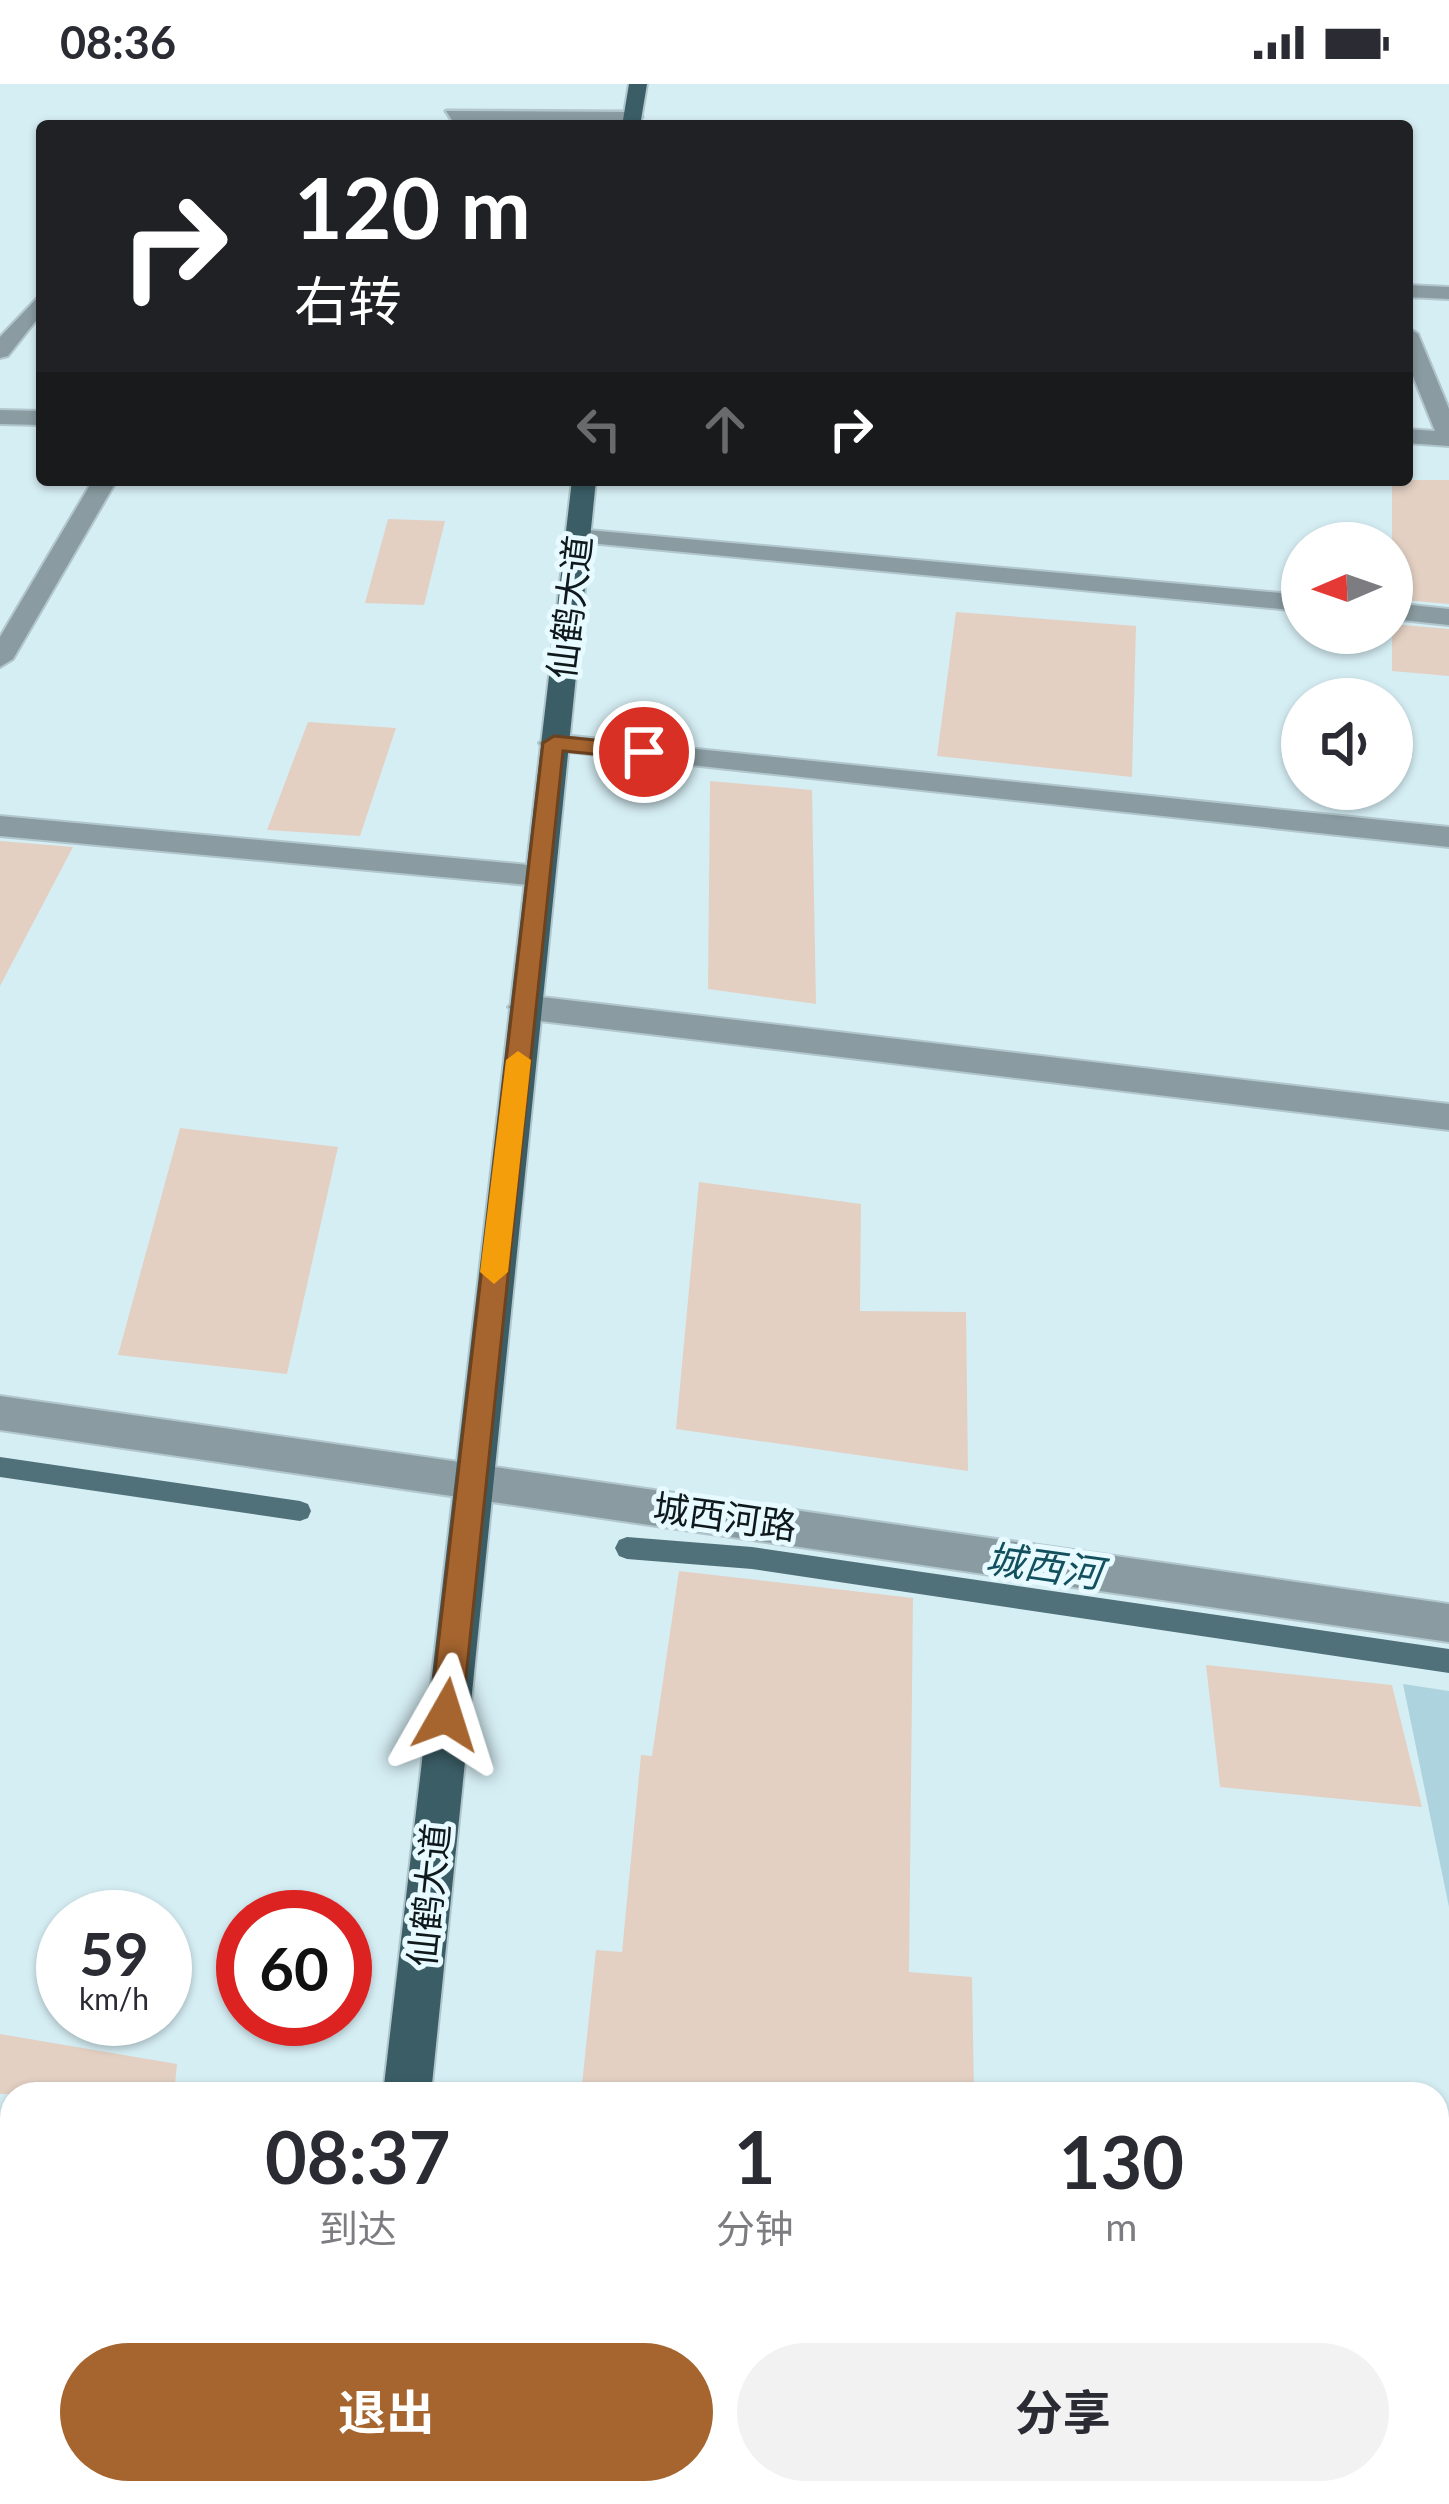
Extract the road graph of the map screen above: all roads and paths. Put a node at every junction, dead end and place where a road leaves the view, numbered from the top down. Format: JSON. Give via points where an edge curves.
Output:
{"nodes":[{"id":1,"x":638,"y":84,"type":"edge"},
{"id":2,"x":452,"y":116,"type":"dead end"},
{"id":3,"x":596,"y":120,"type":"edge"},
{"id":4,"x":632,"y":120,"type":"edge"},
{"id":5,"x":1413,"y":291,"type":"edge"},
{"id":6,"x":1449,"y":293,"type":"edge"},
{"id":7,"x":36,"y":306,"type":"edge"},
{"id":8,"x":1413,"y":349,"type":"edge"},
{"id":9,"x":0,"y":351,"type":"edge"},
{"id":10,"x":0,"y":417,"type":"edge"},
{"id":11,"x":36,"y":418,"type":"edge"},
{"id":12,"x":1413,"y":436,"type":"edge"},
{"id":13,"x":1449,"y":438,"type":"edge"},
{"id":14,"x":101,"y":486,"type":"edge"},
{"id":15,"x":583,"y":486,"type":"edge"},
{"id":16,"x":577,"y":536,"type":"junction"},
{"id":17,"x":1281,"y":601,"type":"edge"},
{"id":18,"x":1413,"y":613,"type":"edge"},
{"id":19,"x":1449,"y":617,"type":"edge"},
{"id":20,"x":0,"y":659,"type":"edge"},
{"id":21,"x":554,"y":743,"type":"junction"},
{"id":22,"x":0,"y":826,"type":"edge"},
{"id":23,"x":1449,"y":837,"type":"edge"},
{"id":24,"x":539,"y":876,"type":"junction"},
{"id":25,"x":524,"y":1006,"type":"junction"},
{"id":26,"x":1449,"y":1117,"type":"edge"},
{"id":27,"x":0,"y":1413,"type":"edge"},
{"id":28,"x":470,"y":1478,"type":"junction"},
{"id":29,"x":1449,"y":1623,"type":"edge"},
{"id":30,"x":408,"y":2082,"type":"edge"}],
"edges":[{"from":1,"to":4,"type":"main road"},
{"from":2,"to":3,"type":"lane"},
{"from":5,"to":6,"type":"street"},
{"from":7,"to":9,"type":"street"},
{"from":8,"to":13,"type":"street"},
{"from":10,"to":11,"type":"street"},
{"from":12,"to":13,"type":"street"},
{"from":14,"to":20,"type":"street"},
{"from":15,"to":16,"type":"main road","name":"仙鹤大道"},
{"from":16,"to":17,"type":"street"},
{"from":16,"to":21,"type":"main road","name":"仙鹤大道"},
{"from":18,"to":19,"type":"street"},
{"from":21,"to":23,"type":"street"},
{"from":21,"to":24,"type":"main road","name":"仙鹤大道"},
{"from":22,"to":24,"type":"street"},
{"from":24,"to":25,"type":"main road","name":"仙鹤大道"},
{"from":25,"to":26,"type":"street"},
{"from":25,"to":28,"type":"main road","name":"仙鹤大道"},
{"from":27,"to":28,"type":"street","name":"城西河路"},
{"from":28,"to":29,"type":"street","name":"城西河路"},
{"from":28,"to":30,"type":"main road","name":"仙鹤大道"}]}
